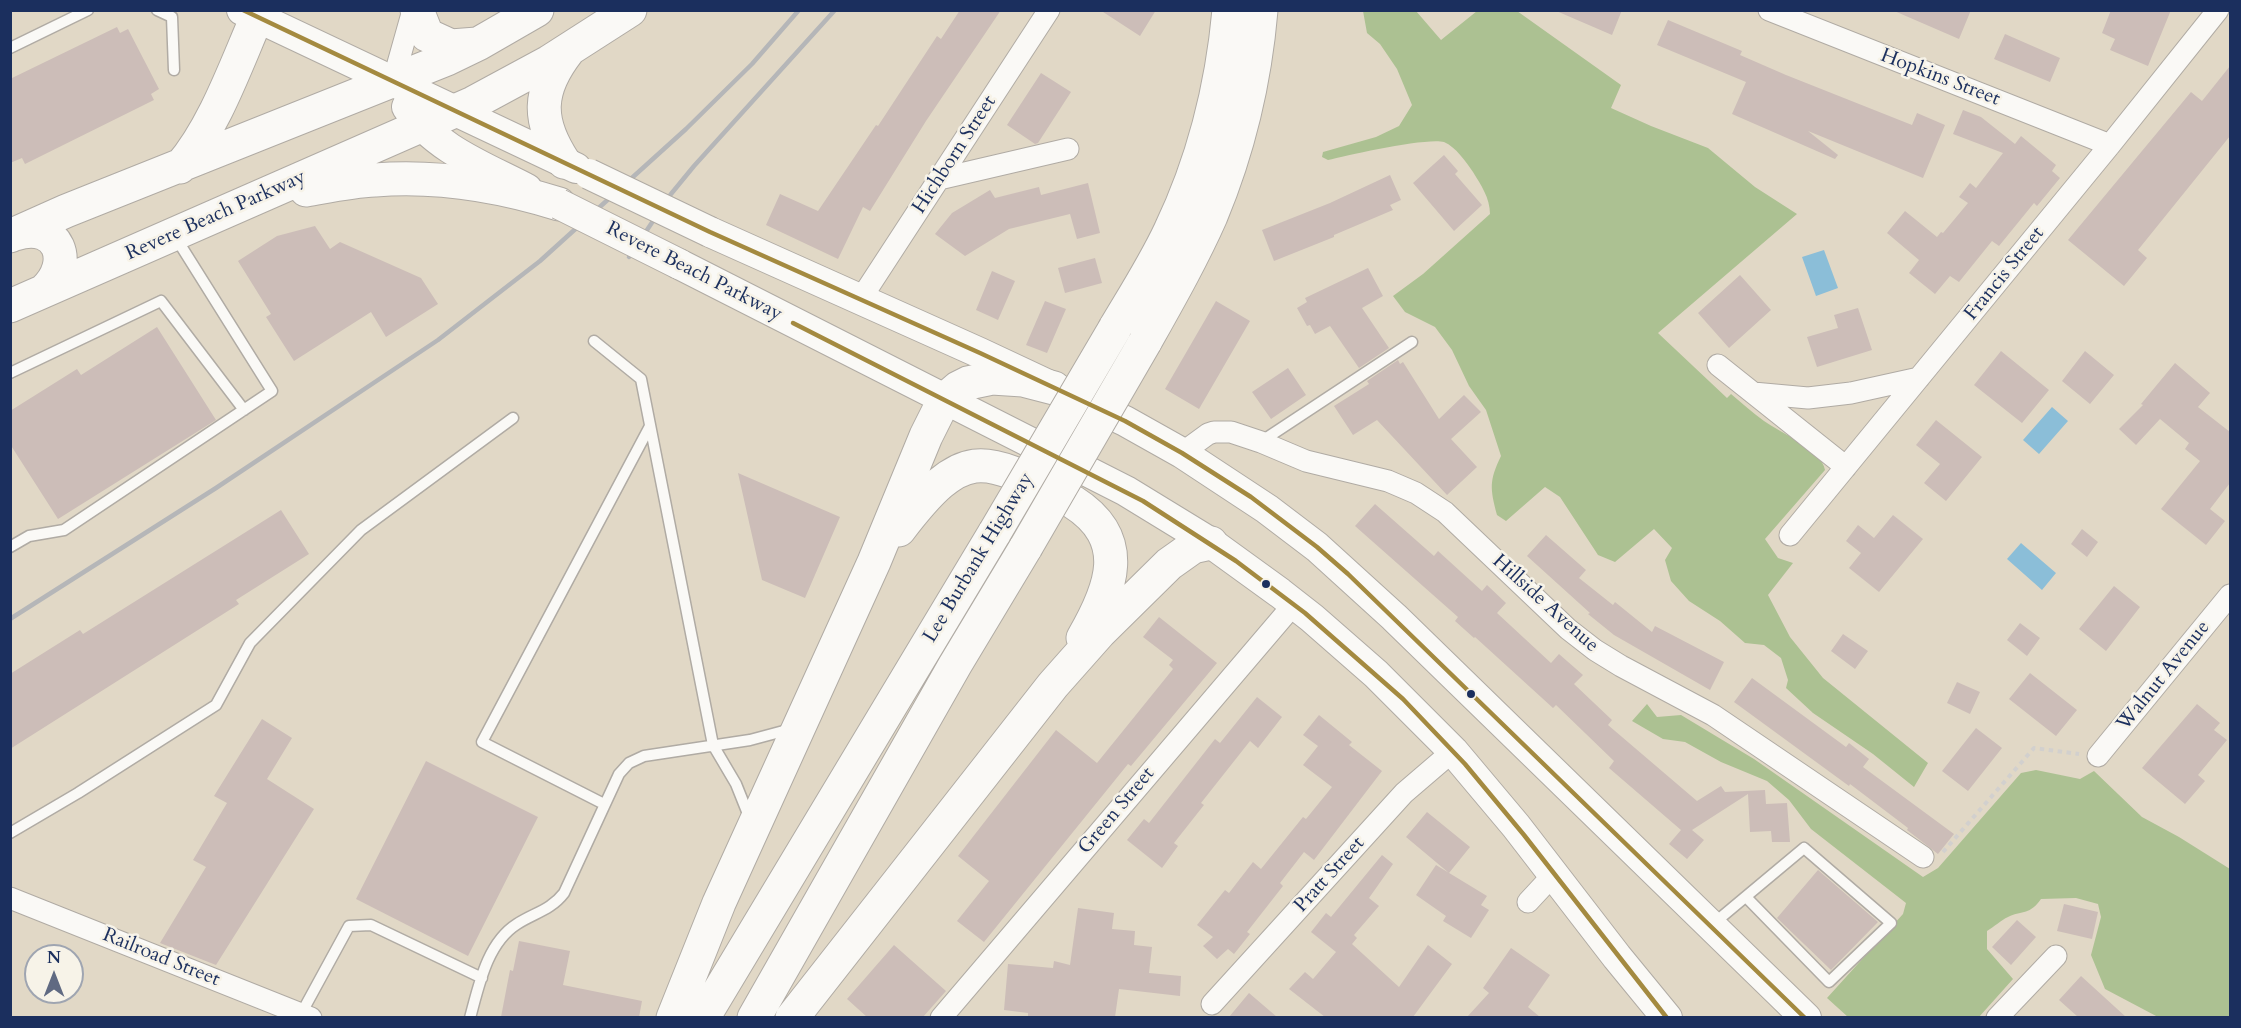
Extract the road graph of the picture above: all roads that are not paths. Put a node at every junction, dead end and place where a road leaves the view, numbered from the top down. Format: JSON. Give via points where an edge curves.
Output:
{"nodes":[{"id":1,"x":88,"y":10,"type":"edge"},
{"id":2,"x":157,"y":10,"type":"edge"},
{"id":3,"x":415,"y":10,"type":"edge"},
{"id":4,"x":537,"y":10,"type":"edge"},
{"id":5,"x":630,"y":10,"type":"edge"},
{"id":6,"x":1049,"y":10,"type":"edge"},
{"id":7,"x":1229,"y":10,"type":"edge"},
{"id":8,"x":1261,"y":10,"type":"edge"},
{"id":9,"x":1769,"y":10,"type":"edge"},
{"id":10,"x":2218,"y":10,"type":"edge"},
{"id":11,"x":173,"y":14,"type":"edge"},
{"id":12,"x":250,"y":14,"type":"edge"},
{"id":13,"x":478,"y":44,"type":"junction"},
{"id":14,"x":10,"y":48,"type":"edge"},
{"id":15,"x":569,"y":50,"type":"junction"},
{"id":16,"x":174,"y":70,"type":"dead end"},
{"id":17,"x":393,"y":81,"type":"junction"},
{"id":18,"x":455,"y":111,"type":"junction"},
{"id":19,"x":422,"y":126,"type":"junction"},
{"id":20,"x":2110,"y":145,"type":"junction"},
{"id":21,"x":1068,"y":149,"type":"dead end"},
{"id":22,"x":180,"y":167,"type":"junction"},
{"id":23,"x":577,"y":168,"type":"junction"},
{"id":24,"x":939,"y":180,"type":"junction"},
{"id":25,"x":246,"y":203,"type":"junction"},
{"id":26,"x":559,"y":204,"type":"junction"},
{"id":27,"x":174,"y":234,"type":"junction"},
{"id":28,"x":10,"y":236,"type":"edge"},
{"id":29,"x":44,"y":291,"type":"junction"},
{"id":30,"x":860,"y":300,"type":"junction"},
{"id":31,"x":10,"y":306,"type":"edge"},
{"id":32,"x":594,"y":341,"type":"dead end"},
{"id":33,"x":1412,"y":342,"type":"dead end"},
{"id":34,"x":1718,"y":365,"type":"dead end"},
{"id":35,"x":10,"y":373,"type":"edge"},
{"id":36,"x":1919,"y":378,"type":"junction"},
{"id":37,"x":1054,"y":388,"type":"junction"},
{"id":38,"x":1753,"y":393,"type":"junction"},
{"id":39,"x":944,"y":400,"type":"junction"},
{"id":40,"x":244,"y":410,"type":"junction"},
{"id":41,"x":513,"y":418,"type":"dead end"},
{"id":42,"x":650,"y":426,"type":"junction"},
{"id":43,"x":1261,"y":442,"type":"junction"},
{"id":44,"x":1182,"y":453,"type":"junction"},
{"id":45,"x":1846,"y":467,"type":"junction"},
{"id":46,"x":1790,"y":535,"type":"dead end"},
{"id":47,"x":1210,"y":543,"type":"junction"},
{"id":48,"x":10,"y":547,"type":"edge"},
{"id":49,"x":874,"y":562,"type":"junction"},
{"id":50,"x":2230,"y":595,"type":"edge"},
{"id":51,"x":1294,"y":604,"type":"junction"},
{"id":52,"x":1053,"y":685,"type":"junction"},
{"id":53,"x":799,"y":724,"type":"junction"},
{"id":54,"x":713,"y":745,"type":"junction"},
{"id":55,"x":1453,"y":751,"type":"junction"},
{"id":56,"x":2098,"y":756,"type":"road end"},
{"id":57,"x":604,"y":804,"type":"junction"},
{"id":58,"x":752,"y":828,"type":"junction"},
{"id":59,"x":10,"y":834,"type":"edge"},
{"id":60,"x":1931,"y":857,"type":"road end"},
{"id":61,"x":1554,"y":874,"type":"junction"},
{"id":62,"x":10,"y":897,"type":"edge"},
{"id":63,"x":1746,"y":897,"type":"junction"},
{"id":64,"x":1528,"y":902,"type":"dead end"},
{"id":65,"x":1711,"y":925,"type":"junction"},
{"id":66,"x":2056,"y":956,"type":"dead end"},
{"id":67,"x":482,"y":978,"type":"junction"},
{"id":68,"x":1212,"y":1004,"type":"dead end"},
{"id":69,"x":306,"y":1016,"type":"edge"},
{"id":70,"x":470,"y":1017,"type":"edge"},
{"id":71,"x":673,"y":1017,"type":"edge"},
{"id":72,"x":703,"y":1017,"type":"edge"},
{"id":73,"x":754,"y":1017,"type":"edge"},
{"id":74,"x":792,"y":1017,"type":"edge"},
{"id":75,"x":941,"y":1017,"type":"edge"},
{"id":76,"x":1666,"y":1017,"type":"edge"},
{"id":77,"x":1806,"y":1017,"type":"edge"},
{"id":78,"x":1997,"y":1017,"type":"edge"}],
"edges":[{"from":1,"to":14,"type":"lane"},
{"from":2,"to":11,"type":"lane"},
{"from":3,"to":13,"type":"highway","via":[[427,35],[451,46]]},
{"from":3,"to":17,"type":"street"},
{"from":4,"to":13,"type":"highway"},
{"from":5,"to":15,"type":"highway"},
{"from":6,"to":24,"type":"street","name":"Hichborn Street"},
{"from":7,"to":72,"type":"highway","name":"Lee Burbank Highway","bridge":true,"via":[[1215,101],[1196,168],[1169,233],[995,532]]},
{"from":8,"to":73,"type":"highway","name":"Lee Burbank Highway","bridge":true,"via":[[1240,129],[1202,235],[1145,342]]},
{"from":9,"to":20,"type":"street","name":"Hopkins Street"},
{"from":10,"to":20,"type":"street","name":"Francis Street"},
{"from":11,"to":16,"type":"lane"},
{"from":12,"to":17,"type":"main road"},
{"from":12,"to":22,"type":"highway","via":[[205,131]]},
{"from":13,"to":17,"type":"highway"},
{"from":15,"to":18,"type":"highway"},
{"from":15,"to":23,"type":"highway","via":[[551,78],[543,108],[547,132]]},
{"from":17,"to":18,"type":"main road","name":"Revere Beach Parkway"},
{"from":17,"to":19,"type":"main road","name":"Revere Beach Parkway"},
{"from":17,"to":22,"type":"highway"},
{"from":18,"to":19,"type":"highway","name":"Revere Beach Parkway"},
{"from":18,"to":23,"type":"main road","name":"Revere Beach Parkway"},
{"from":19,"to":25,"type":"highway","name":"Revere Beach Parkway"},
{"from":19,"to":26,"type":"main road","name":"Revere Beach Parkway","via":[[451,149]]},
{"from":20,"to":36,"type":"street","name":"Francis Street"},
{"from":21,"to":24,"type":"street"},
{"from":22,"to":28,"type":"highway"},
{"from":23,"to":30,"type":"main road","name":"Revere Beach Parkway","bridge":true},
{"from":24,"to":30,"type":"street","name":"Hichborn Street"},
{"from":25,"to":26,"type":"highway","via":[[338,184],[403,179],[483,186]]},
{"from":25,"to":27,"type":"highway","name":"Revere Beach Parkway"},
{"from":26,"to":39,"type":"main road","name":"Revere Beach Parkway","bridge":true},
{"from":27,"to":29,"type":"highway","name":"Revere Beach Parkway"},
{"from":27,"to":40,"type":"lane","via":[[272,391]]},
{"from":28,"to":29,"type":"highway","via":[[38,231],[55,242],[60,265],[56,279]]},
{"from":29,"to":31,"type":"highway","name":"Revere Beach Parkway"},
{"from":30,"to":37,"type":"main road","name":"Revere Beach Parkway"},
{"from":32,"to":42,"type":"lane","via":[[641,379]]},
{"from":33,"to":43,"type":"lane"},
{"from":34,"to":38,"type":"street"},
{"from":35,"to":40,"type":"lane","via":[[161,302]]},
{"from":36,"to":38,"type":"street","via":[[1808,398]]},
{"from":36,"to":45,"type":"street","name":"Francis Street"},
{"from":37,"to":39,"type":"highway","via":[[992,378],[968,383]]},
{"from":37,"to":44,"type":"main road","name":"Revere Beach Parkway"},
{"from":38,"to":45,"type":"street"},
{"from":39,"to":47,"type":"main road","name":"Revere Beach Parkway","via":[[1126,491]]},
{"from":39,"to":49,"type":"highway"},
{"from":40,"to":48,"type":"lane","via":[[64,530],[28,536]]},
{"from":41,"to":59,"type":"lane","via":[[361,530],[250,643],[216,705]]},
{"from":42,"to":54,"type":"lane"},
{"from":42,"to":57,"type":"lane","via":[[482,742]]},
{"from":43,"to":44,"type":"street","name":"Hillside Avenue","via":[[1231,432],[1214,432]]},
{"from":43,"to":60,"type":"street","name":"Hillside Avenue","via":[[1319,465],[1388,481],[1436,505],[1595,650],[1713,715]]},
{"from":44,"to":65,"type":"main road","name":"Revere Beach Parkway","via":[[1285,522],[1348,574]]},
{"from":45,"to":46,"type":"street","name":"Francis Street"},
{"from":47,"to":51,"type":"main road","name":"Revere Beach Parkway"},
{"from":47,"to":52,"type":"highway","via":[[1193,547],[1169,564]]},
{"from":49,"to":52,"type":"highway","via":[[927,495],[943,479],[967,467],[1005,468],[1083,508],[1109,542],[1109,573],[1089,628]]},
{"from":49,"to":53,"type":"highway"},
{"from":50,"to":56,"type":"street","name":"Walnut Avenue"},
{"from":51,"to":55,"type":"main road","name":"Revere Beach Parkway","via":[[1376,674]]},
{"from":51,"to":75,"type":"street","name":"Green Street"},
{"from":52,"to":74,"type":"highway"},
{"from":53,"to":54,"type":"lane","via":[[760,738]]},
{"from":53,"to":58,"type":"highway"},
{"from":54,"to":57,"type":"lane","via":[[636,758],[624,768]]},
{"from":54,"to":58,"type":"lane","via":[[740,794]]},
{"from":55,"to":61,"type":"main road","name":"Revere Beach Parkway"},
{"from":55,"to":68,"type":"street","name":"Pratt Street","via":[[1404,794]]},
{"from":57,"to":67,"type":"lane","via":[[564,893],[551,906],[510,929],[494,949]]},
{"from":58,"to":71,"type":"highway"},
{"from":61,"to":64,"type":"street"},
{"from":61,"to":76,"type":"main road","name":"Revere Beach Parkway"},
{"from":62,"to":69,"type":"street","name":"Railroad Street"},
{"from":63,"to":63,"type":"lane","via":[[1804,848],[1891,923],[1829,982]]},
{"from":63,"to":65,"type":"lane"},
{"from":65,"to":77,"type":"main road","name":"Revere Beach Parkway"},
{"from":66,"to":78,"type":"street"},
{"from":67,"to":69,"type":"lane","via":[[371,925],[348,926]]},
{"from":67,"to":70,"type":"lane"}]}
